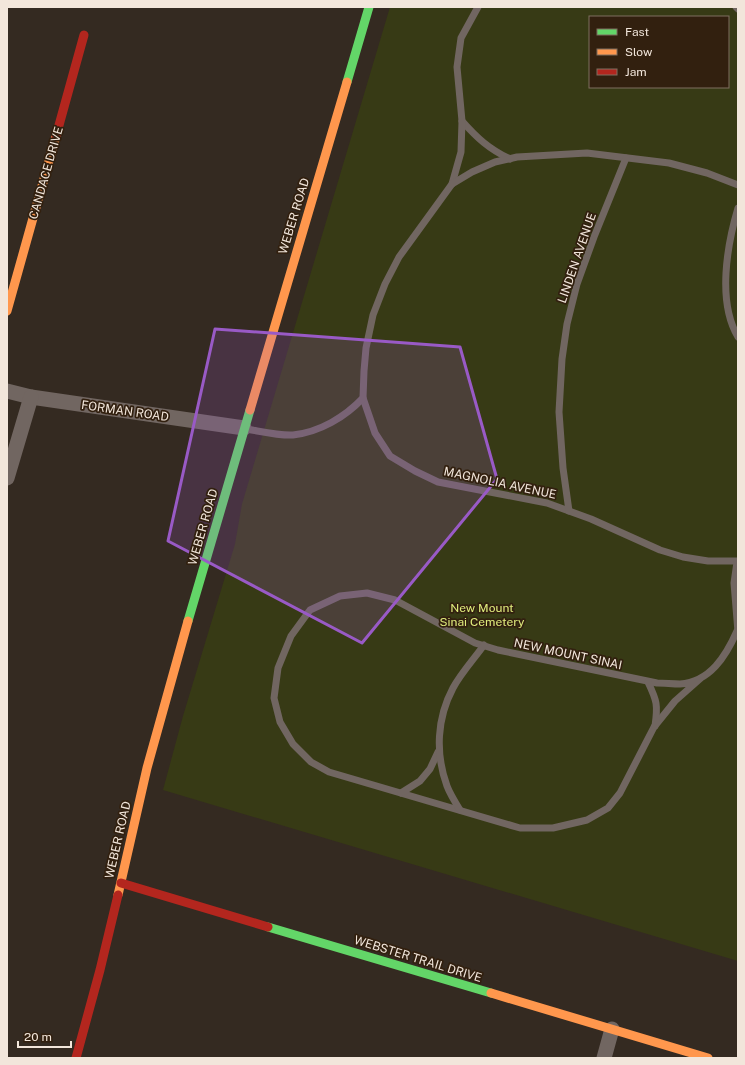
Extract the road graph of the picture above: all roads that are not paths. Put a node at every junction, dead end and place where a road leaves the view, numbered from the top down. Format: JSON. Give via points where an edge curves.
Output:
{"nodes":[{"id":1,"x":369,"y":7,"type":"edge"},
{"id":2,"x":478,"y":7,"type":"edge"},
{"id":3,"x":736,"y":7,"type":"edge"},
{"id":4,"x":738,"y":9,"type":"edge"},
{"id":5,"x":84,"y":35,"type":"dead end"},
{"id":6,"x":462,"y":122,"type":"junction"},
{"id":7,"x":626,"y":158,"type":"junction"},
{"id":8,"x":510,"y":159,"type":"junction"},
{"id":9,"x":452,"y":184,"type":"junction"},
{"id":10,"x":738,"y":185,"type":"edge"},
{"id":11,"x":738,"y":208,"type":"edge"},
{"id":12,"x":7,"y":311,"type":"edge"},
{"id":13,"x":738,"y":337,"type":"edge"},
{"id":14,"x":7,"y":391,"type":"edge"},
{"id":15,"x":31,"y":397,"type":"junction"},
{"id":16,"x":363,"y":398,"type":"junction"},
{"id":17,"x":244,"y":428,"type":"junction"},
{"id":18,"x":7,"y":478,"type":"edge"},
{"id":19,"x":569,"y":511,"type":"junction"},
{"id":20,"x":738,"y":562,"type":"edge"},
{"id":21,"x":738,"y":631,"type":"edge"},
{"id":22,"x":484,"y":646,"type":"junction"},
{"id":23,"x":701,"y":678,"type":"junction"},
{"id":24,"x":648,"y":682,"type":"junction"},
{"id":25,"x":654,"y":727,"type":"junction"},
{"id":26,"x":439,"y":750,"type":"junction"},
{"id":27,"x":401,"y":793,"type":"junction"},
{"id":28,"x":460,"y":810,"type":"junction"},
{"id":29,"x":121,"y":883,"type":"junction"},
{"id":30,"x":612,"y":1029,"type":"junction"},
{"id":31,"x":76,"y":1058,"type":"edge"},
{"id":32,"x":604,"y":1058,"type":"edge"},
{"id":33,"x":708,"y":1058,"type":"edge"}],
"edges":[{"from":1,"to":17,"type":"main road","name":"WEBER ROAD"},
{"from":2,"to":6,"type":"lane","via":[[461,38],[457,67]]},
{"from":3,"to":4,"type":"lane"},
{"from":5,"to":12,"type":"main road","name":"CANDACE DRIVE"},
{"from":6,"to":8,"type":"lane","via":[[479,140]]},
{"from":6,"to":9,"type":"lane","via":[[461,152]]},
{"from":7,"to":8,"type":"lane","via":[[586,152]]},
{"from":7,"to":10,"type":"lane","via":[[676,165]]},
{"from":7,"to":19,"type":"lane","name":"LINDEN AVENUE","via":[[577,284],[565,338],[559,412]]},
{"from":8,"to":9,"type":"lane","via":[[495,162]]},
{"from":9,"to":16,"type":"lane","via":[[399,256],[385,284],[373,315],[366,348]]},
{"from":11,"to":13,"type":"lane","via":[[733,224],[726,275],[729,316]]},
{"from":14,"to":15,"type":"street","name":"FORMAN ROAD"},
{"from":15,"to":17,"type":"street","name":"FORMAN ROAD"},
{"from":15,"to":18,"type":"street"},
{"from":16,"to":17,"type":"lane","via":[[351,411],[327,425],[304,433],[291,435]]},
{"from":16,"to":19,"type":"lane","name":"MAGNOLIA AVENUE","via":[[375,433],[390,456],[415,472],[438,482],[547,503]]},
{"from":17,"to":29,"type":"main road","name":"WEBER ROAD","via":[[147,768]]},
{"from":19,"to":20,"type":"lane","name":"MAGNOLIA AVENUE","via":[[666,552],[708,561]]},
{"from":20,"to":21,"type":"lane","name":"NEW MOUNT SINAI","via":[[734,583]]},
{"from":21,"to":23,"type":"lane","name":"NEW MOUNT SINAI","via":[[716,667]]},
{"from":22,"to":24,"type":"lane","name":"NEW MOUNT SINAI"},
{"from":22,"to":26,"type":"lane","via":[[454,687],[444,708]]},
{"from":22,"to":27,"type":"lane","name":"NEW MOUNT SINAI","via":[[395,600],[367,593],[340,596],[310,610],[291,636],[278,668],[274,698],[280,722],[293,744],[311,762],[329,772]]},
{"from":23,"to":24,"type":"lane","name":"NEW MOUNT SINAI","via":[[681,684]]},
{"from":23,"to":25,"type":"lane","name":"NEW MOUNT SINAI","via":[[675,702]]},
{"from":24,"to":25,"type":"lane","name":"NEW MOUNT SINAI","via":[[658,708]]},
{"from":25,"to":28,"type":"lane","name":"NEW MOUNT SINAI","via":[[620,793],[608,808],[587,820],[553,828],[520,828]]},
{"from":26,"to":27,"type":"lane","via":[[430,769],[420,781]]},
{"from":26,"to":28,"type":"lane","via":[[447,787]]},
{"from":27,"to":28,"type":"lane","name":"NEW MOUNT SINAI"},
{"from":29,"to":30,"type":"main road","name":"WEBSTER TRAIL DRIVE"},
{"from":29,"to":31,"type":"main road","name":"WEBER ROAD"},
{"from":30,"to":32,"type":"street"},
{"from":30,"to":33,"type":"main road","name":"WEBSTER TRAIL DRIVE"}]}
